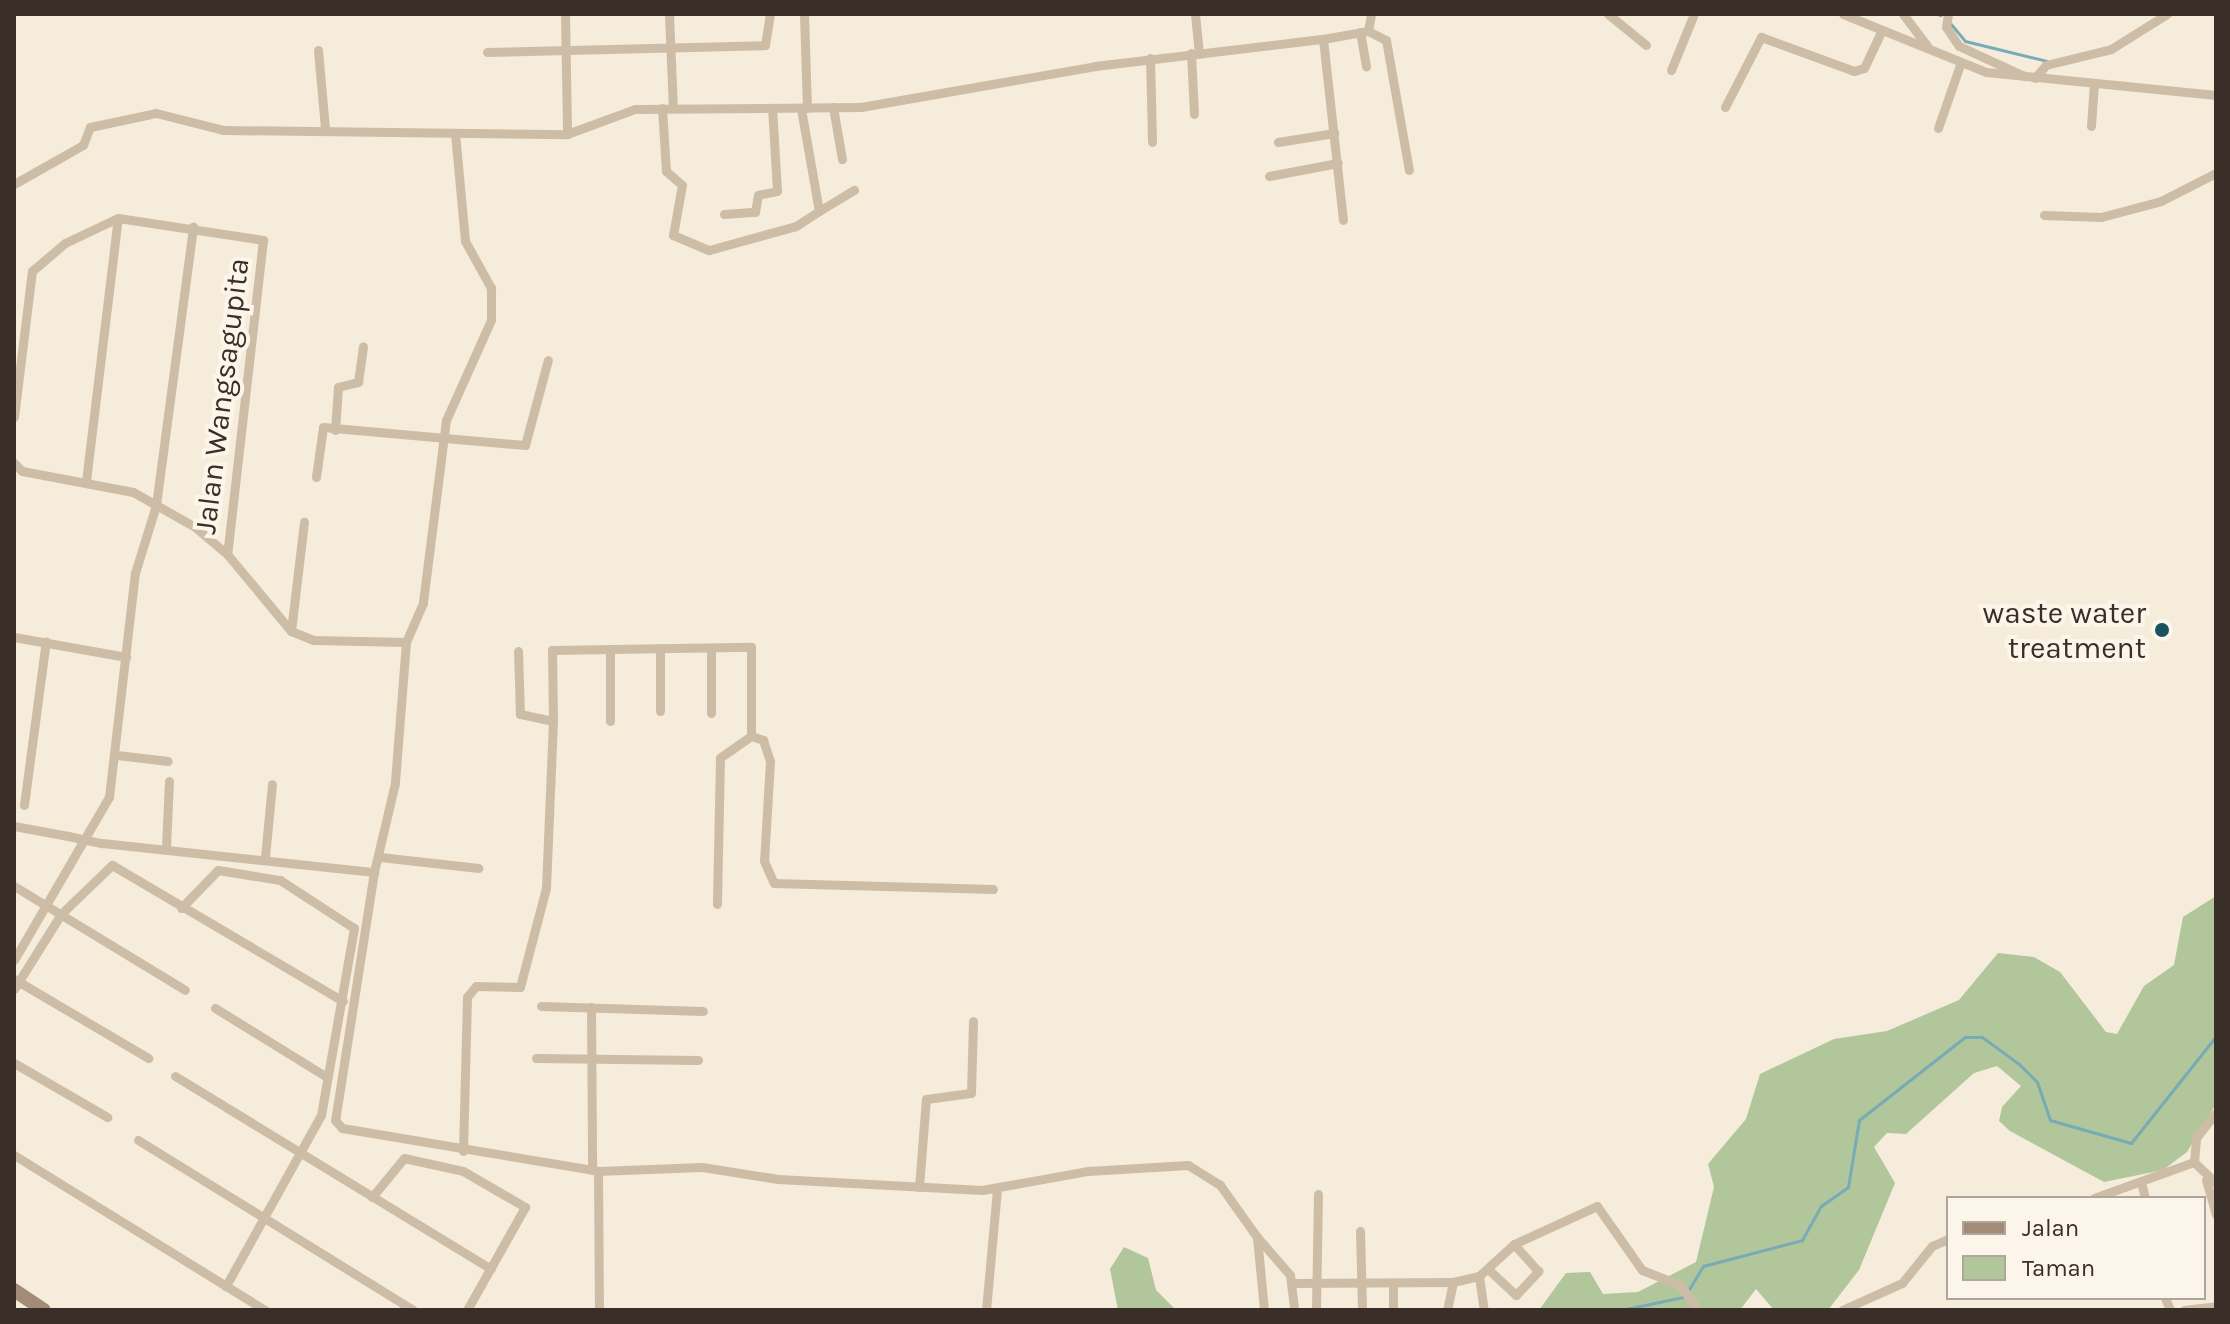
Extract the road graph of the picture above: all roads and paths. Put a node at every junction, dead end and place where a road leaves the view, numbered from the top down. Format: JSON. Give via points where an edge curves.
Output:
{"nodes":[{"id":1,"x":565,"y":14,"type":"edge"},
{"id":2,"x":669,"y":14,"type":"edge"},
{"id":3,"x":770,"y":14,"type":"edge"},
{"id":4,"x":804,"y":14,"type":"edge"},
{"id":5,"x":1195,"y":14,"type":"edge"},
{"id":6,"x":1371,"y":14,"type":"edge"},
{"id":7,"x":1608,"y":14,"type":"edge"},
{"id":8,"x":1694,"y":14,"type":"edge"},
{"id":9,"x":1843,"y":14,"type":"edge"},
{"id":10,"x":1903,"y":14,"type":"edge"},
{"id":11,"x":1948,"y":14,"type":"edge"},
{"id":12,"x":2167,"y":14,"type":"edge"},
{"id":13,"x":1882,"y":30,"type":"junction"},
{"id":14,"x":1364,"y":32,"type":"junction"},
{"id":15,"x":1323,"y":39,"type":"junction"},
{"id":16,"x":1646,"y":45,"type":"dead end"},
{"id":17,"x":1930,"y":49,"type":"junction"},
{"id":18,"x":318,"y":50,"type":"dead end"},
{"id":19,"x":567,"y":50,"type":"junction"},
{"id":20,"x":670,"y":51,"type":"junction"},
{"id":21,"x":487,"y":52,"type":"dead end"},
{"id":22,"x":1195,"y":54,"type":"junction"},
{"id":23,"x":1150,"y":58,"type":"junction"},
{"id":24,"x":1961,"y":62,"type":"junction"},
{"id":25,"x":1366,"y":66,"type":"dead end"},
{"id":26,"x":1671,"y":70,"type":"dead end"},
{"id":27,"x":2024,"y":76,"type":"junction"},
{"id":28,"x":2035,"y":78,"type":"junction"},
{"id":29,"x":2094,"y":87,"type":"junction"},
{"id":30,"x":2216,"y":95,"type":"edge"},
{"id":31,"x":833,"y":107,"type":"junction"},
{"id":32,"x":1725,"y":107,"type":"dead end"},
{"id":33,"x":662,"y":108,"type":"junction"},
{"id":34,"x":673,"y":108,"type":"junction"},
{"id":35,"x":772,"y":108,"type":"junction"},
{"id":36,"x":804,"y":108,"type":"junction"},
{"id":37,"x":1194,"y":114,"type":"dead end"},
{"id":38,"x":2091,"y":126,"type":"dead end"},
{"id":39,"x":1938,"y":128,"type":"dead end"},
{"id":40,"x":325,"y":129,"type":"junction"},
{"id":41,"x":455,"y":133,"type":"junction"},
{"id":42,"x":1334,"y":133,"type":"junction"},
{"id":43,"x":567,"y":134,"type":"junction"},
{"id":44,"x":1152,"y":142,"type":"dead end"},
{"id":45,"x":1278,"y":142,"type":"dead end"},
{"id":46,"x":842,"y":159,"type":"dead end"},
{"id":47,"x":1338,"y":163,"type":"junction"},
{"id":48,"x":1409,"y":170,"type":"dead end"},
{"id":49,"x":2216,"y":173,"type":"edge"},
{"id":50,"x":1269,"y":176,"type":"dead end"},
{"id":51,"x":14,"y":184,"type":"edge"},
{"id":52,"x":854,"y":190,"type":"dead end"},
{"id":53,"x":819,"y":211,"type":"junction"},
{"id":54,"x":724,"y":214,"type":"dead end"},
{"id":55,"x":2044,"y":215,"type":"dead end"},
{"id":56,"x":118,"y":218,"type":"junction"},
{"id":57,"x":1343,"y":220,"type":"dead end"},
{"id":58,"x":193,"y":226,"type":"junction"},
{"id":59,"x":363,"y":346,"type":"dead end"},
{"id":60,"x":548,"y":360,"type":"dead end"},
{"id":61,"x":14,"y":417,"type":"edge"},
{"id":62,"x":335,"y":430,"type":"junction"},
{"id":63,"x":444,"y":439,"type":"junction"},
{"id":64,"x":14,"y":463,"type":"edge"},
{"id":65,"x":316,"y":477,"type":"dead end"},
{"id":66,"x":86,"y":481,"type":"junction"},
{"id":67,"x":156,"y":505,"type":"junction"},
{"id":68,"x":304,"y":522,"type":"dead end"},
{"id":69,"x":227,"y":554,"type":"junction"},
{"id":70,"x":291,"y":631,"type":"junction"},
{"id":71,"x":14,"y":637,"type":"edge"},
{"id":72,"x":46,"y":641,"type":"junction"},
{"id":73,"x":402,"y":641,"type":"junction"},
{"id":74,"x":660,"y":648,"type":"junction"},
{"id":75,"x":711,"y":648,"type":"junction"},
{"id":76,"x":610,"y":649,"type":"junction"},
{"id":77,"x":518,"y":651,"type":"dead end"},
{"id":78,"x":126,"y":657,"type":"junction"},
{"id":79,"x":660,"y":711,"type":"dead end"},
{"id":80,"x":711,"y":713,"type":"dead end"},
{"id":81,"x":553,"y":721,"type":"junction"},
{"id":82,"x":610,"y":721,"type":"dead end"},
{"id":83,"x":751,"y":736,"type":"junction"},
{"id":84,"x":117,"y":755,"type":"junction"},
{"id":85,"x":168,"y":761,"type":"dead end"},
{"id":86,"x":169,"y":781,"type":"dead end"},
{"id":87,"x":272,"y":784,"type":"dead end"},
{"id":88,"x":24,"y":805,"type":"dead end"},
{"id":89,"x":14,"y":826,"type":"edge"},
{"id":90,"x":166,"y":847,"type":"junction"},
{"id":91,"x":265,"y":857,"type":"junction"},
{"id":92,"x":380,"y":857,"type":"junction"},
{"id":93,"x":478,"y":868,"type":"dead end"},
{"id":94,"x":374,"y":872,"type":"junction"},
{"id":95,"x":14,"y":886,"type":"edge"},
{"id":96,"x":993,"y":889,"type":"dead end"},
{"id":97,"x":717,"y":904,"type":"dead end"},
{"id":98,"x":50,"y":907,"type":"junction"},
{"id":99,"x":181,"y":908,"type":"junction"},
{"id":100,"x":61,"y":914,"type":"junction"},
{"id":101,"x":14,"y":960,"type":"edge"},
{"id":102,"x":15,"y":983,"type":"edge"},
{"id":103,"x":185,"y":990,"type":"dead end"},
{"id":104,"x":343,"y":1001,"type":"junction"},
{"id":105,"x":541,"y":1006,"type":"dead end"},
{"id":106,"x":591,"y":1007,"type":"junction"},
{"id":107,"x":215,"y":1008,"type":"dead end"},
{"id":108,"x":703,"y":1011,"type":"dead end"},
{"id":109,"x":973,"y":1021,"type":"dead end"},
{"id":110,"x":148,"y":1058,"type":"dead end"},
{"id":111,"x":536,"y":1058,"type":"dead end"},
{"id":112,"x":591,"y":1059,"type":"junction"},
{"id":113,"x":698,"y":1060,"type":"dead end"},
{"id":114,"x":14,"y":1063,"type":"edge"},
{"id":115,"x":175,"y":1076,"type":"dead end"},
{"id":116,"x":325,"y":1076,"type":"junction"},
{"id":117,"x":2216,"y":1112,"type":"edge"},
{"id":118,"x":107,"y":1117,"type":"dead end"},
{"id":119,"x":138,"y":1140,"type":"dead end"},
{"id":120,"x":463,"y":1151,"type":"junction"},
{"id":121,"x":14,"y":1155,"type":"edge"},
{"id":122,"x":303,"y":1156,"type":"junction"},
{"id":123,"x":2194,"y":1162,"type":"junction"},
{"id":124,"x":595,"y":1171,"type":"junction"},
{"id":125,"x":2211,"y":1181,"type":"edge"},
{"id":126,"x":2141,"y":1182,"type":"junction"},
{"id":127,"x":919,"y":1187,"type":"junction"},
{"id":128,"x":997,"y":1189,"type":"junction"},
{"id":129,"x":1318,"y":1194,"type":"dead end"},
{"id":130,"x":2103,"y":1196,"type":"edge"},
{"id":131,"x":2144,"y":1196,"type":"edge"},
{"id":132,"x":372,"y":1197,"type":"junction"},
{"id":133,"x":2216,"y":1215,"type":"edge"},
{"id":134,"x":265,"y":1219,"type":"junction"},
{"id":135,"x":1360,"y":1231,"type":"dead end"},
{"id":136,"x":1257,"y":1237,"type":"junction"},
{"id":137,"x":1946,"y":1240,"type":"edge"},
{"id":138,"x":1514,"y":1244,"type":"junction"},
{"id":139,"x":491,"y":1269,"type":"junction"},
{"id":140,"x":1489,"y":1270,"type":"junction"},
{"id":141,"x":1479,"y":1276,"type":"junction"},
{"id":142,"x":1453,"y":1282,"type":"junction"},
{"id":143,"x":1294,"y":1283,"type":"junction"},
{"id":144,"x":1313,"y":1283,"type":"junction"},
{"id":145,"x":1361,"y":1283,"type":"junction"},
{"id":146,"x":1393,"y":1284,"type":"junction"},
{"id":147,"x":226,"y":1286,"type":"junction"},
{"id":148,"x":14,"y":1290,"type":"edge"},
{"id":149,"x":2216,"y":1306,"type":"edge"},
{"id":150,"x":44,"y":1310,"type":"edge"},
{"id":151,"x":265,"y":1310,"type":"edge"},
{"id":152,"x":413,"y":1310,"type":"edge"},
{"id":153,"x":467,"y":1310,"type":"edge"},
{"id":154,"x":599,"y":1310,"type":"edge"},
{"id":155,"x":986,"y":1310,"type":"edge"},
{"id":156,"x":1264,"y":1310,"type":"edge"},
{"id":157,"x":1294,"y":1310,"type":"edge"},
{"id":158,"x":1316,"y":1310,"type":"edge"},
{"id":159,"x":1362,"y":1310,"type":"edge"},
{"id":160,"x":1393,"y":1310,"type":"edge"},
{"id":161,"x":1447,"y":1310,"type":"edge"},
{"id":162,"x":1484,"y":1310,"type":"edge"},
{"id":163,"x":1698,"y":1310,"type":"edge"},
{"id":164,"x":1842,"y":1310,"type":"edge"},
{"id":165,"x":2184,"y":1310,"type":"edge"}],
"edges":[{"from":1,"to":19,"type":"street"},
{"from":2,"to":20,"type":"street"},
{"from":3,"to":20,"type":"street","via":[[765,45]]},
{"from":4,"to":36,"type":"street"},
{"from":5,"to":22,"type":"street"},
{"from":6,"to":14,"type":"street"},
{"from":7,"to":16,"type":"street"},
{"from":8,"to":26,"type":"street"},
{"from":9,"to":13,"type":"street"},
{"from":10,"to":17,"type":"street"},
{"from":11,"to":27,"type":"street","via":[[1946,27],[1959,46]]},
{"from":12,"to":28,"type":"street","via":[[2111,49],[2054,62]]},
{"from":13,"to":17,"type":"street"},
{"from":13,"to":32,"type":"street","via":[[1864,68],[1854,71],[1761,37]]},
{"from":14,"to":15,"type":"street"},
{"from":14,"to":25,"type":"street"},
{"from":14,"to":48,"type":"street","via":[[1386,40]]},
{"from":15,"to":22,"type":"street"},
{"from":15,"to":42,"type":"street"},
{"from":17,"to":24,"type":"street"},
{"from":18,"to":40,"type":"street"},
{"from":19,"to":20,"type":"street"},
{"from":19,"to":21,"type":"street"},
{"from":19,"to":43,"type":"street"},
{"from":20,"to":34,"type":"street"},
{"from":22,"to":23,"type":"street"},
{"from":22,"to":37,"type":"street"},
{"from":23,"to":31,"type":"street"},
{"from":23,"to":44,"type":"street"},
{"from":24,"to":27,"type":"street"},
{"from":24,"to":39,"type":"street"},
{"from":27,"to":28,"type":"street"},
{"from":28,"to":29,"type":"street"},
{"from":29,"to":30,"type":"street"},
{"from":29,"to":38,"type":"street"},
{"from":31,"to":36,"type":"street"},
{"from":31,"to":46,"type":"street"},
{"from":33,"to":34,"type":"street"},
{"from":33,"to":43,"type":"street","via":[[635,109]]},
{"from":33,"to":53,"type":"street","via":[[666,171],[682,185],[673,235],[709,250],[796,226]]},
{"from":34,"to":35,"type":"street"},
{"from":35,"to":36,"type":"street"},
{"from":35,"to":54,"type":"street","via":[[777,191],[758,195],[755,212]]},
{"from":36,"to":53,"type":"street"},
{"from":40,"to":41,"type":"street"},
{"from":40,"to":51,"type":"street","via":[[204,128],[156,113],[108,120],[90,127],[83,145]]},
{"from":41,"to":43,"type":"street"},
{"from":41,"to":63,"type":"street","via":[[463,230],[491,288],[491,320]]},
{"from":42,"to":45,"type":"street"},
{"from":42,"to":47,"type":"street"},
{"from":47,"to":50,"type":"street"},
{"from":47,"to":57,"type":"street"},
{"from":49,"to":55,"type":"street","via":[[2161,201],[2101,217]]},
{"from":52,"to":53,"type":"street"},
{"from":56,"to":58,"type":"street"},
{"from":56,"to":61,"type":"street","via":[[65,243],[32,271]]},
{"from":56,"to":66,"type":"street"},
{"from":58,"to":67,"type":"street"},
{"from":58,"to":69,"type":"street","name":"Jalan Wangsagupita","via":[[258,236],[265,245]]},
{"from":59,"to":62,"type":"street","via":[[358,382],[338,387]]},
{"from":60,"to":63,"type":"street","via":[[530,442]]},
{"from":62,"to":63,"type":"street"},
{"from":62,"to":65,"type":"street","via":[[320,429]]},
{"from":63,"to":73,"type":"street","via":[[423,603]]},
{"from":64,"to":66,"type":"street","via":[[22,471]]},
{"from":66,"to":67,"type":"street"},
{"from":67,"to":69,"type":"street"},
{"from":67,"to":78,"type":"street","via":[[135,573]]},
{"from":68,"to":70,"type":"street"},
{"from":69,"to":70,"type":"street"},
{"from":70,"to":73,"type":"street","via":[[313,640]]},
{"from":71,"to":72,"type":"street"},
{"from":72,"to":78,"type":"street"},
{"from":72,"to":88,"type":"street"},
{"from":73,"to":92,"type":"street","via":[[401,738]]},
{"from":74,"to":75,"type":"street"},
{"from":74,"to":76,"type":"street"},
{"from":74,"to":79,"type":"street"},
{"from":75,"to":80,"type":"street"},
{"from":75,"to":83,"type":"street","via":[[751,647]]},
{"from":76,"to":81,"type":"street","via":[[552,650]]},
{"from":76,"to":82,"type":"street"},
{"from":77,"to":81,"type":"street","via":[[520,714]]},
{"from":78,"to":84,"type":"street"},
{"from":81,"to":120,"type":"street","via":[[544,905],[520,987],[476,986],[467,997]]},
{"from":83,"to":96,"type":"street","via":[[763,740],[770,761],[764,861],[774,883]]},
{"from":83,"to":97,"type":"street","via":[[720,758]]},
{"from":84,"to":85,"type":"street"},
{"from":84,"to":98,"type":"street","via":[[109,797]]},
{"from":86,"to":90,"type":"street"},
{"from":87,"to":91,"type":"street"},
{"from":89,"to":90,"type":"street","bridge":true,"via":[[102,843]]},
{"from":90,"to":91,"type":"street"},
{"from":91,"to":94,"type":"street"},
{"from":92,"to":93,"type":"street"},
{"from":92,"to":94,"type":"street"},
{"from":94,"to":120,"type":"street","via":[[335,1120],[342,1128]]},
{"from":95,"to":98,"type":"street"},
{"from":98,"to":100,"type":"street"},
{"from":98,"to":101,"type":"street"},
{"from":99,"to":100,"type":"street","via":[[112,865]]},
{"from":99,"to":104,"type":"street"},
{"from":99,"to":104,"type":"street","via":[[218,870],[289,884],[353,923]]},
{"from":100,"to":102,"type":"street"},
{"from":100,"to":103,"type":"street"},
{"from":102,"to":110,"type":"street"},
{"from":104,"to":116,"type":"street"},
{"from":105,"to":106,"type":"street"},
{"from":106,"to":108,"type":"street"},
{"from":106,"to":112,"type":"street"},
{"from":107,"to":116,"type":"street"},
{"from":109,"to":127,"type":"street","via":[[971,1093],[926,1099]]},
{"from":111,"to":112,"type":"street"},
{"from":112,"to":113,"type":"street"},
{"from":112,"to":124,"type":"street"},
{"from":114,"to":118,"type":"street"},
{"from":115,"to":122,"type":"street"},
{"from":116,"to":122,"type":"street","via":[[321,1115]]},
{"from":117,"to":123,"type":"street","via":[[2196,1138]]},
{"from":119,"to":134,"type":"street"},
{"from":120,"to":124,"type":"street"},
{"from":121,"to":147,"type":"street"},
{"from":122,"to":132,"type":"street"},
{"from":122,"to":134,"type":"street"},
{"from":123,"to":125,"type":"street"},
{"from":123,"to":126,"type":"street"},
{"from":124,"to":127,"type":"street","via":[[702,1167]]},
{"from":124,"to":154,"type":"street"},
{"from":125,"to":133,"type":"street"},
{"from":126,"to":130,"type":"street"},
{"from":126,"to":131,"type":"street"},
{"from":127,"to":128,"type":"street"},
{"from":128,"to":136,"type":"street","via":[[1088,1171],[1188,1165],[1220,1185]]},
{"from":128,"to":155,"type":"street"},
{"from":129,"to":144,"type":"street"},
{"from":132,"to":139,"type":"street"},
{"from":132,"to":139,"type":"street","via":[[404,1158],[463,1171],[525,1207]]},
{"from":134,"to":147,"type":"street"},
{"from":134,"to":152,"type":"street"},
{"from":135,"to":145,"type":"street"},
{"from":136,"to":143,"type":"street"},
{"from":136,"to":156,"type":"street"},
{"from":137,"to":164,"type":"street","via":[[1932,1246],[1902,1283]]},
{"from":138,"to":140,"type":"street"},
{"from":138,"to":140,"type":"street","via":[[1538,1270],[1516,1295]]},
{"from":138,"to":163,"type":"street","via":[[1597,1206],[1642,1270],[1688,1294]]},
{"from":139,"to":153,"type":"street"},
{"from":140,"to":141,"type":"street"},
{"from":141,"to":142,"type":"street"},
{"from":141,"to":162,"type":"street"},
{"from":142,"to":146,"type":"street"},
{"from":142,"to":161,"type":"street"},
{"from":143,"to":144,"type":"street"},
{"from":143,"to":157,"type":"street"},
{"from":144,"to":145,"type":"street"},
{"from":144,"to":158,"type":"street"},
{"from":145,"to":146,"type":"street"},
{"from":145,"to":159,"type":"street"},
{"from":146,"to":160,"type":"street"},
{"from":147,"to":151,"type":"street"},
{"from":148,"to":150,"type":"main road"},
{"from":149,"to":165,"type":"street"}]}
